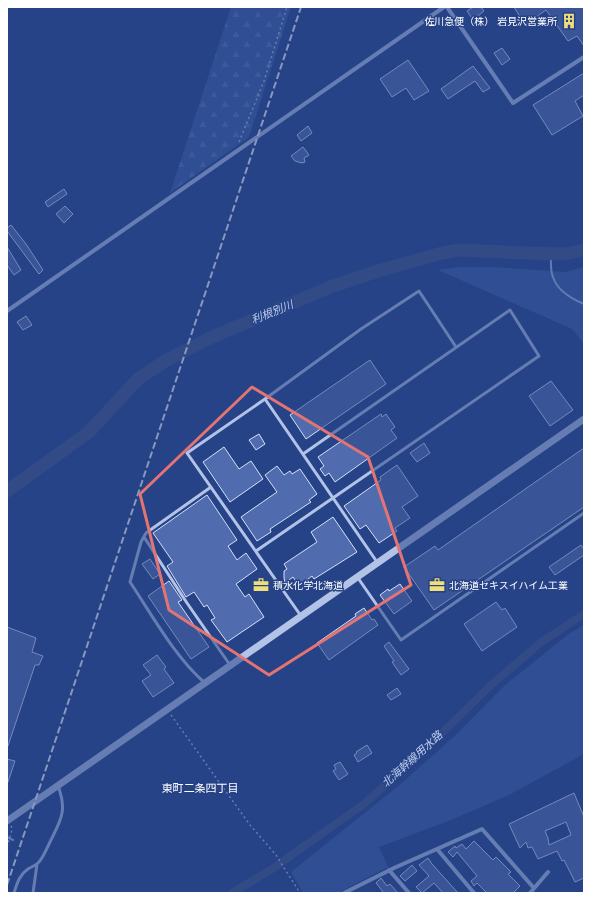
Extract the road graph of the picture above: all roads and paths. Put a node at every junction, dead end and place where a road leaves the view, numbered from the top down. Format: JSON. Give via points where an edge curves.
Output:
{"nodes":[{"id":1,"x":287,"y":7,"type":"edge"},
{"id":2,"x":446,"y":7,"type":"edge"},
{"id":3,"x":584,"y":57,"type":"edge"},
{"id":4,"x":236,"y":151,"type":"junction"},
{"id":5,"x":7,"y":311,"type":"edge"},
{"id":6,"x":456,"y":347,"type":"junction"},
{"id":7,"x":265,"y":400,"type":"junction"},
{"id":8,"x":584,"y":419,"type":"edge"},
{"id":9,"x":302,"y":454,"type":"junction"},
{"id":10,"x":211,"y":487,"type":"junction"},
{"id":11,"x":333,"y":498,"type":"junction"},
{"id":12,"x":584,"y":513,"type":"edge"},
{"id":13,"x":144,"y":537,"type":"junction"},
{"id":14,"x":256,"y":552,"type":"junction"},
{"id":15,"x":378,"y":563,"type":"junction"},
{"id":16,"x":358,"y":578,"type":"junction"},
{"id":17,"x":302,"y":617,"type":"junction"},
{"id":18,"x":231,"y":666,"type":"junction"},
{"id":19,"x":205,"y":684,"type":"junction"},
{"id":20,"x":168,"y":710,"type":"junction"},
{"id":21,"x":58,"y":786,"type":"junction"},
{"id":22,"x":8,"y":820,"type":"edge"},
{"id":23,"x":7,"y":847,"type":"edge"},
{"id":24,"x":437,"y":848,"type":"junction"},
{"id":25,"x":37,"y":864,"type":"junction"},
{"id":26,"x":390,"y":870,"type":"junction"},
{"id":27,"x":548,"y":872,"type":"dead end"},
{"id":28,"x":533,"y":887,"type":"junction"},
{"id":29,"x":14,"y":893,"type":"edge"},
{"id":30,"x":33,"y":893,"type":"edge"},
{"id":31,"x":300,"y":893,"type":"edge"},
{"id":32,"x":344,"y":893,"type":"edge"},
{"id":33,"x":409,"y":893,"type":"edge"},
{"id":34,"x":474,"y":893,"type":"edge"},
{"id":35,"x":530,"y":893,"type":"edge"}],
"edges":[{"from":1,"to":4,"type":"path","via":[[264,81]]},
{"from":2,"to":3,"type":"street","via":[[513,104]]},
{"from":2,"to":4,"type":"street"},
{"from":4,"to":5,"type":"street"},
{"from":6,"to":7,"type":"lane","via":[[419,291],[361,329]]},
{"from":6,"to":9,"type":"lane"},
{"from":6,"to":11,"type":"lane","via":[[510,310],[539,356]]},
{"from":7,"to":9,"type":"lane"},
{"from":7,"to":10,"type":"lane","via":[[187,453]]},
{"from":8,"to":15,"type":"street"},
{"from":9,"to":11,"type":"lane"},
{"from":10,"to":13,"type":"lane","via":[[146,533]]},
{"from":10,"to":14,"type":"lane"},
{"from":11,"to":14,"type":"lane"},
{"from":11,"to":15,"type":"lane"},
{"from":12,"to":16,"type":"lane","via":[[401,640]]},
{"from":13,"to":18,"type":"lane"},
{"from":13,"to":19,"type":"lane","via":[[130,582],[182,660]]},
{"from":14,"to":17,"type":"lane"},
{"from":15,"to":16,"type":"street"},
{"from":16,"to":17,"type":"street"},
{"from":17,"to":18,"type":"street"},
{"from":18,"to":19,"type":"street"},
{"from":19,"to":20,"type":"street"},
{"from":20,"to":21,"type":"street"},
{"from":20,"to":31,"type":"path","via":[[250,825],[276,855]]},
{"from":21,"to":22,"type":"street"},
{"from":21,"to":25,"type":"lane","via":[[63,810],[58,827]]},
{"from":22,"to":23,"type":"path","via":[[12,830]]},
{"from":24,"to":26,"type":"street"},
{"from":24,"to":28,"type":"street","via":[[482,828]]},
{"from":24,"to":34,"type":"street"},
{"from":25,"to":29,"type":"lane","via":[[26,870],[18,880]]},
{"from":25,"to":30,"type":"lane"},
{"from":26,"to":32,"type":"street"},
{"from":26,"to":33,"type":"street"},
{"from":27,"to":28,"type":"street"},
{"from":28,"to":35,"type":"street"}]}
